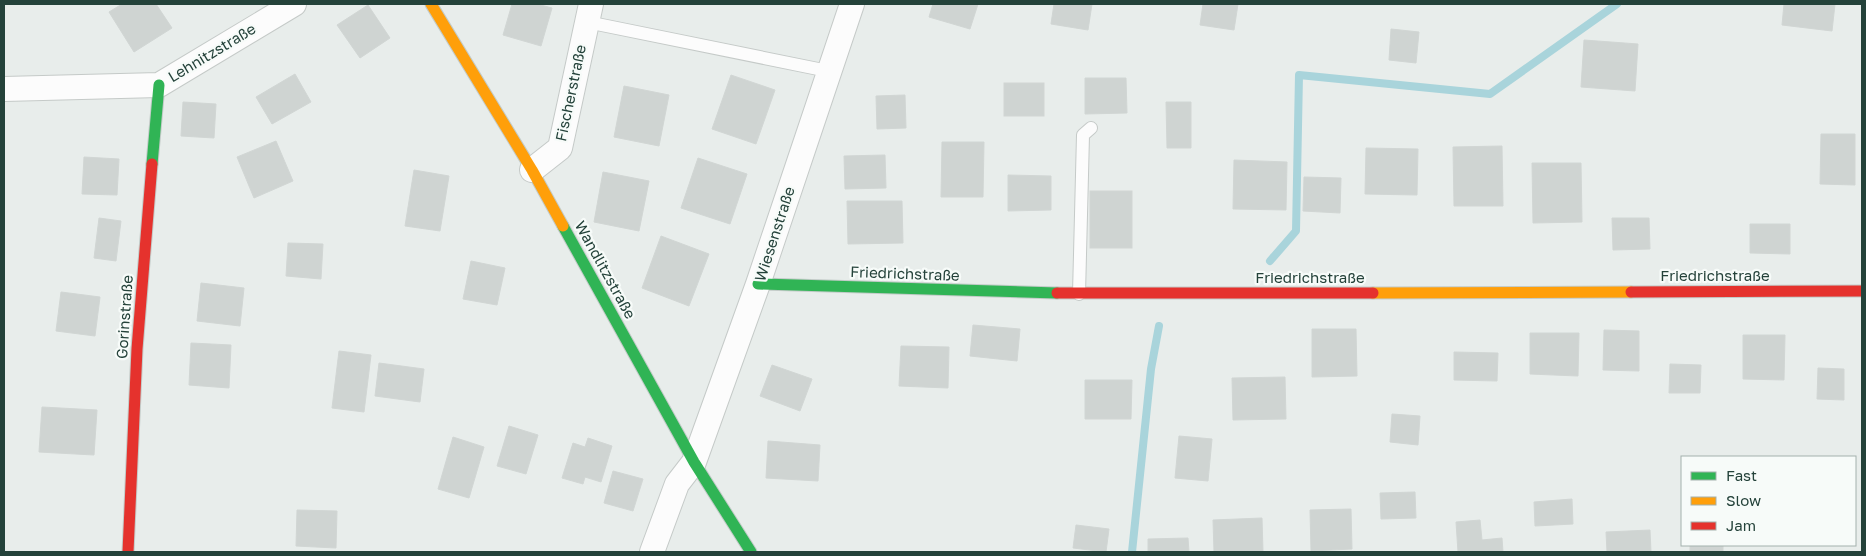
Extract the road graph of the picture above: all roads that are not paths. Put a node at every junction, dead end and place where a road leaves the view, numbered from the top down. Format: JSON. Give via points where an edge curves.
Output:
{"nodes":[{"id":1,"x":294,"y":4,"type":"edge"},
{"id":2,"x":431,"y":4,"type":"edge"},
{"id":3,"x":852,"y":4,"type":"edge"},
{"id":4,"x":589,"y":13,"type":"edge"},
{"id":5,"x":828,"y":72,"type":"junction"},
{"id":6,"x":159,"y":85,"type":"junction"},
{"id":7,"x":4,"y":89,"type":"edge"},
{"id":8,"x":1091,"y":128,"type":"dead end"},
{"id":9,"x":532,"y":170,"type":"junction"},
{"id":10,"x":758,"y":284,"type":"junction"},
{"id":11,"x":1862,"y":291,"type":"edge"},
{"id":12,"x":1079,"y":294,"type":"junction"},
{"id":13,"x":694,"y":462,"type":"junction"},
{"id":14,"x":128,"y":552,"type":"edge"},
{"id":15,"x":652,"y":552,"type":"edge"},
{"id":16,"x":751,"y":552,"type":"edge"}],
"edges":[{"from":1,"to":6,"type":"street","name":"Lehnitzstraße"},
{"from":2,"to":9,"type":"street","name":"Wandlitzstraße"},
{"from":3,"to":5,"type":"street","name":"Wiesenstraße"},
{"from":4,"to":5,"type":"lane"},
{"from":4,"to":9,"type":"street","name":"Fischerstraße","via":[[560,148]]},
{"from":5,"to":10,"type":"street","name":"Wiesenstraße"},
{"from":6,"to":7,"type":"street","name":"Lehnitzstraße"},
{"from":6,"to":14,"type":"street","name":"Gorinstraße","via":[[137,349]]},
{"from":8,"to":12,"type":"lane","via":[[1083,135]]},
{"from":9,"to":13,"type":"street","name":"Wandlitzstraße"},
{"from":10,"to":12,"type":"street","name":"Friedrichstraße"},
{"from":10,"to":13,"type":"street","name":"Wiesenstraße"},
{"from":11,"to":12,"type":"street","name":"Friedrichstraße"},
{"from":13,"to":15,"type":"street","name":"Wiesenstraße","via":[[677,484]]},
{"from":13,"to":16,"type":"street","name":"Wandlitzstraße"}]}
